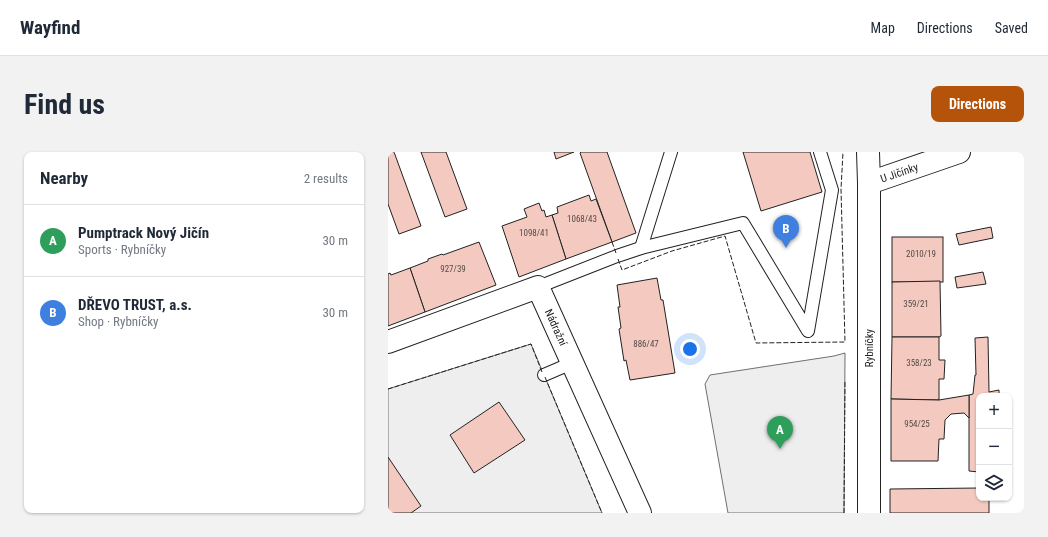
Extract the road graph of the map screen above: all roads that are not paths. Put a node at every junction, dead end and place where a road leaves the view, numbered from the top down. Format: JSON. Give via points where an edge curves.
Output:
{"nodes":[{"id":1,"x":671,"y":152,"type":"edge"},
{"id":2,"x":820,"y":152,"type":"edge"},
{"id":3,"x":868,"y":152,"type":"edge"},
{"id":4,"x":959,"y":152,"type":"edge"},
{"id":5,"x":869,"y":183,"type":"junction"},
{"id":6,"x":641,"y":248,"type":"junction"},
{"id":7,"x":538,"y":288,"type":"junction"},
{"id":8,"x":388,"y":342,"type":"edge"},
{"id":9,"x":572,"y":363,"type":"junction"},
{"id":10,"x":544,"y":375,"type":"dead end"},
{"id":11,"x":640,"y":513,"type":"edge"},
{"id":12,"x":869,"y":513,"type":"edge"}],
"edges":[{"from":1,"to":6,"type":"lane"},
{"from":2,"to":6,"type":"lane","via":[[832,190],[808,331],[743,223]]},
{"from":3,"to":5,"type":"street","name":"U Jičínky"},
{"from":4,"to":5,"type":"street","name":"U Jičínky"},
{"from":5,"to":12,"type":"street","name":"Rybníčky"},
{"from":6,"to":7,"type":"lane"},
{"from":7,"to":8,"type":"street"},
{"from":7,"to":9,"type":"street","name":"Nádražní"},
{"from":9,"to":10,"type":"lane"},
{"from":9,"to":11,"type":"street","name":"Nádražní"}]}
